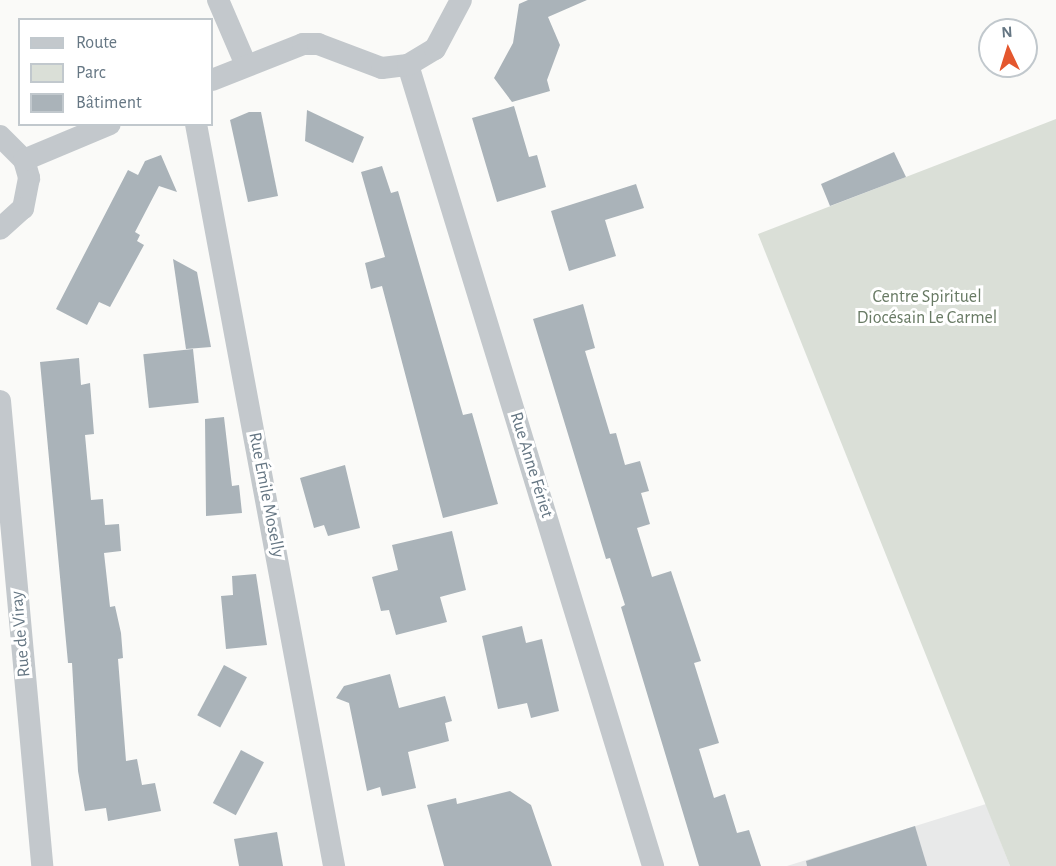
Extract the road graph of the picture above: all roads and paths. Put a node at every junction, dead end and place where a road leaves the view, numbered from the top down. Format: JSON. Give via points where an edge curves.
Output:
{"nodes":[{"id":1,"x":218,"y":0,"type":"edge"},
{"id":2,"x":461,"y":0,"type":"edge"},
{"id":3,"x":408,"y":64,"type":"junction"},
{"id":4,"x":246,"y":65,"type":"junction"},
{"id":5,"x":213,"y":80,"type":"edge"},
{"id":6,"x":105,"y":126,"type":"edge"},
{"id":7,"x":196,"y":126,"type":"edge"},
{"id":8,"x":0,"y":136,"type":"edge"},
{"id":9,"x":24,"y":160,"type":"junction"},
{"id":10,"x":0,"y":229,"type":"edge"},
{"id":11,"x":0,"y":401,"type":"edge"},
{"id":12,"x":42,"y":866,"type":"edge"},
{"id":13,"x":334,"y":866,"type":"edge"},
{"id":14,"x":653,"y":866,"type":"edge"}],
"edges":[{"from":1,"to":4,"type":"street"},
{"from":2,"to":3,"type":"street","via":[[435,49]]},
{"from":3,"to":4,"type":"street","via":[[382,68],[318,44],[303,44]]},
{"from":3,"to":14,"type":"street","name":"Rue Anne Fériet"},
{"from":4,"to":5,"type":"street"},
{"from":6,"to":9,"type":"street"},
{"from":7,"to":13,"type":"street","name":"Rue Émile Moselly"},
{"from":8,"to":9,"type":"street"},
{"from":9,"to":10,"type":"street","via":[[28,194],[14,220]]},
{"from":11,"to":12,"type":"street","name":"Rue de Viray"}]}
